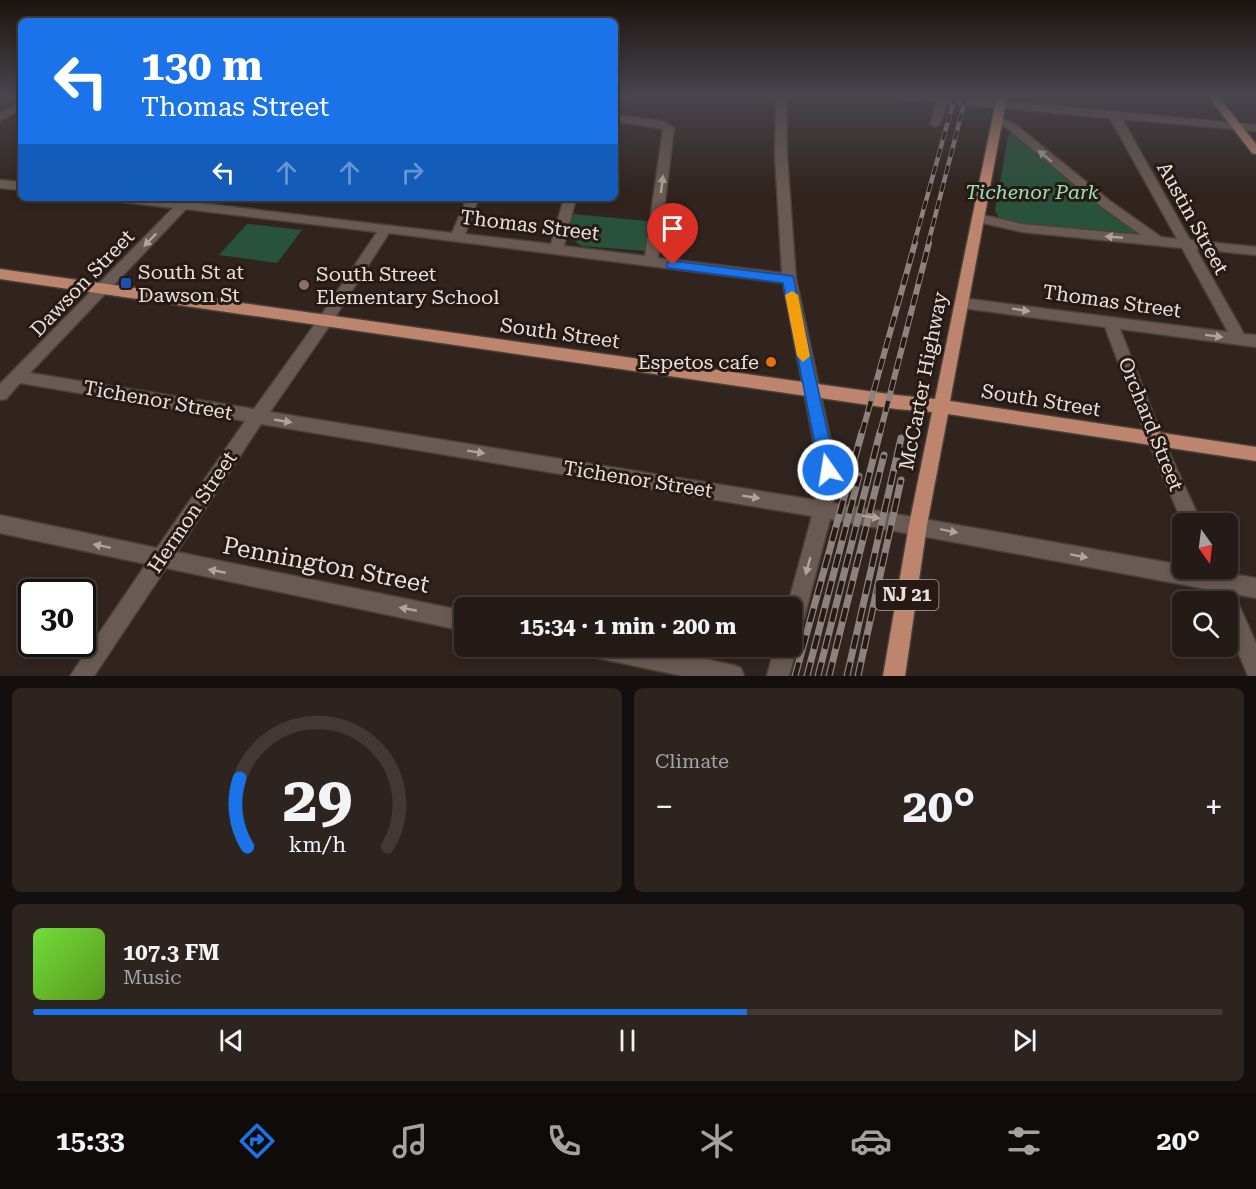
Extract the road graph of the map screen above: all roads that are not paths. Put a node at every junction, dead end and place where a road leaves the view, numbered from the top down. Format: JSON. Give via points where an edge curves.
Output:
{"nodes":[{"id":1,"x":668,"y":128,"type":"edge"},
{"id":2,"x":781,"y":128,"type":"edge"},
{"id":3,"x":996,"y":128,"type":"edge"},
{"id":4,"x":1012,"y":128,"type":"edge"},
{"id":5,"x":1121,"y":128,"type":"edge"},
{"id":6,"x":1237,"y":128,"type":"edge"},
{"id":7,"x":1256,"y":151,"type":"edge"},
{"id":8,"x":0,"y":184,"type":"edge"},
{"id":9,"x":18,"y":186,"type":"edge"},
{"id":10,"x":171,"y":201,"type":"edge"},
{"id":11,"x":471,"y":201,"type":"edge"},
{"id":12,"x":569,"y":201,"type":"edge"},
{"id":13,"x":187,"y":202,"type":"edge"},
{"id":14,"x":978,"y":218,"type":"junction"},
{"id":15,"x":385,"y":229,"type":"junction"},
{"id":16,"x":458,"y":237,"type":"junction"},
{"id":17,"x":1158,"y":242,"type":"junction"},
{"id":18,"x":1186,"y":245,"type":"junction"},
{"id":19,"x":556,"y":249,"type":"junction"},
{"id":20,"x":1256,"y":250,"type":"edge"},
{"id":21,"x":651,"y":263,"type":"junction"},
{"id":22,"x":0,"y":274,"type":"edge"},
{"id":23,"x":789,"y":279,"type":"junction"},
{"id":24,"x":104,"y":288,"type":"junction"},
{"id":25,"x":963,"y":303,"type":"junction"},
{"id":26,"x":325,"y":321,"type":"junction"},
{"id":27,"x":1112,"y":324,"type":"junction"},
{"id":28,"x":1239,"y":339,"type":"junction"},
{"id":29,"x":1256,"y":341,"type":"edge"},
{"id":30,"x":18,"y":377,"type":"junction"},
{"id":31,"x":810,"y":390,"type":"junction"},
{"id":32,"x":0,"y":394,"type":"edge"},
{"id":33,"x":942,"y":406,"type":"junction"},
{"id":34,"x":257,"y":417,"type":"junction"},
{"id":35,"x":1155,"y":439,"type":"junction"},
{"id":36,"x":1256,"y":454,"type":"edge"},
{"id":37,"x":823,"y":509,"type":"junction"},
{"id":38,"x":1188,"y":513,"type":"edge"},
{"id":39,"x":0,"y":524,"type":"edge"},
{"id":40,"x":918,"y":525,"type":"junction"},
{"id":41,"x":159,"y":559,"type":"junction"},
{"id":42,"x":1172,"y":569,"type":"edge"},
{"id":43,"x":1217,"y":579,"type":"edge"},
{"id":44,"x":1228,"y":579,"type":"edge"},
{"id":45,"x":1256,"y":588,"type":"edge"},
{"id":46,"x":800,"y":597,"type":"edge"},
{"id":47,"x":454,"y":619,"type":"edge"},
{"id":48,"x":644,"y":657,"type":"edge"},
{"id":49,"x":783,"y":657,"type":"edge"},
{"id":50,"x":1256,"y":668,"type":"edge"},
{"id":51,"x":81,"y":676,"type":"edge"},
{"id":52,"x":733,"y":676,"type":"edge"},
{"id":53,"x":778,"y":676,"type":"edge"},
{"id":54,"x":894,"y":676,"type":"edge"}],
"edges":[{"from":21,"to":1,"type":"street","one_way":true},
{"from":2,"to":23,"type":"street"},
{"from":3,"to":14,"type":"main road","name":"McCarter Highway","number":"NJ 21"},
{"from":17,"to":4,"type":"street","one_way":true},
{"from":5,"to":18,"type":"street","name":"Austin Street"},
{"from":6,"to":7,"type":"main road"},
{"from":8,"to":9,"type":"street"},
{"from":10,"to":13,"type":"street","name":"Thomas Street"},
{"from":11,"to":16,"type":"street"},
{"from":12,"to":19,"type":"street"},
{"from":13,"to":15,"type":"street","name":"Thomas Street"},
{"from":13,"to":24,"type":"street","name":"Dawson Street","one_way":true},
{"from":17,"to":14,"type":"street","one_way":true,"via":[[1022,228]]},
{"from":14,"to":25,"type":"main road","name":"McCarter Highway","number":"NJ 21"},
{"from":15,"to":16,"type":"street","name":"Thomas Street"},
{"from":15,"to":26,"type":"street","name":"Hermon Street"},
{"from":16,"to":19,"type":"street","name":"Thomas Street"},
{"from":17,"to":18,"type":"street"},
{"from":18,"to":20,"type":"street"},
{"from":18,"to":28,"type":"street","name":"Austin Street"},
{"from":19,"to":21,"type":"street","name":"Thomas Street"},
{"from":21,"to":23,"type":"street","name":"Thomas Street"},
{"from":22,"to":24,"type":"main road","name":"South Street"},
{"from":23,"to":31,"type":"street"},
{"from":24,"to":26,"type":"main road","name":"South Street"},
{"from":24,"to":30,"type":"street","name":"Dawson Street"},
{"from":25,"to":27,"type":"street","name":"Thomas Street","one_way":true},
{"from":25,"to":33,"type":"main road","name":"McCarter Highway","number":"NJ 21"},
{"from":26,"to":31,"type":"main road","name":"South Street"},
{"from":26,"to":34,"type":"street","name":"Hermon Street"},
{"from":27,"to":28,"type":"street","name":"Thomas Street","one_way":true},
{"from":27,"to":35,"type":"street","name":"Orchard Street"},
{"from":28,"to":29,"type":"street","name":"Thomas Street"},
{"from":30,"to":32,"type":"street","name":"Dawson Street"},
{"from":30,"to":34,"type":"street","name":"Tichenor Street"},
{"from":31,"to":33,"type":"main road","name":"South Street"},
{"from":31,"to":37,"type":"street","via":[[828,470]]},
{"from":33,"to":35,"type":"main road","name":"South Street"},
{"from":33,"to":40,"type":"main road","name":"McCarter Highway","number":"NJ 21"},
{"from":34,"to":37,"type":"street","name":"Tichenor Street","one_way":true},
{"from":34,"to":41,"type":"street","name":"Hermon Street"},
{"from":35,"to":36,"type":"main road","name":"South Street"},
{"from":35,"to":38,"type":"street","name":"Orchard Street"},
{"from":37,"to":40,"type":"street","name":"Tichenor Street","one_way":true},
{"from":37,"to":46,"type":"street","one_way":true},
{"from":41,"to":39,"type":"street","name":"Pennington Street","one_way":true},
{"from":40,"to":42,"type":"street","name":"Tichenor Street","one_way":true,"via":[[1022,546]]},
{"from":40,"to":54,"type":"main road","name":"McCarter Highway","number":"NJ 21"},
{"from":47,"to":41,"type":"street","name":"Pennington Street","one_way":true},
{"from":41,"to":51,"type":"street","name":"Hermon Street"},
{"from":43,"to":50,"type":"street"},
{"from":44,"to":45,"type":"street","name":"Tichenor Street"},
{"from":48,"to":52,"type":"street"},
{"from":49,"to":53,"type":"street"}]}
